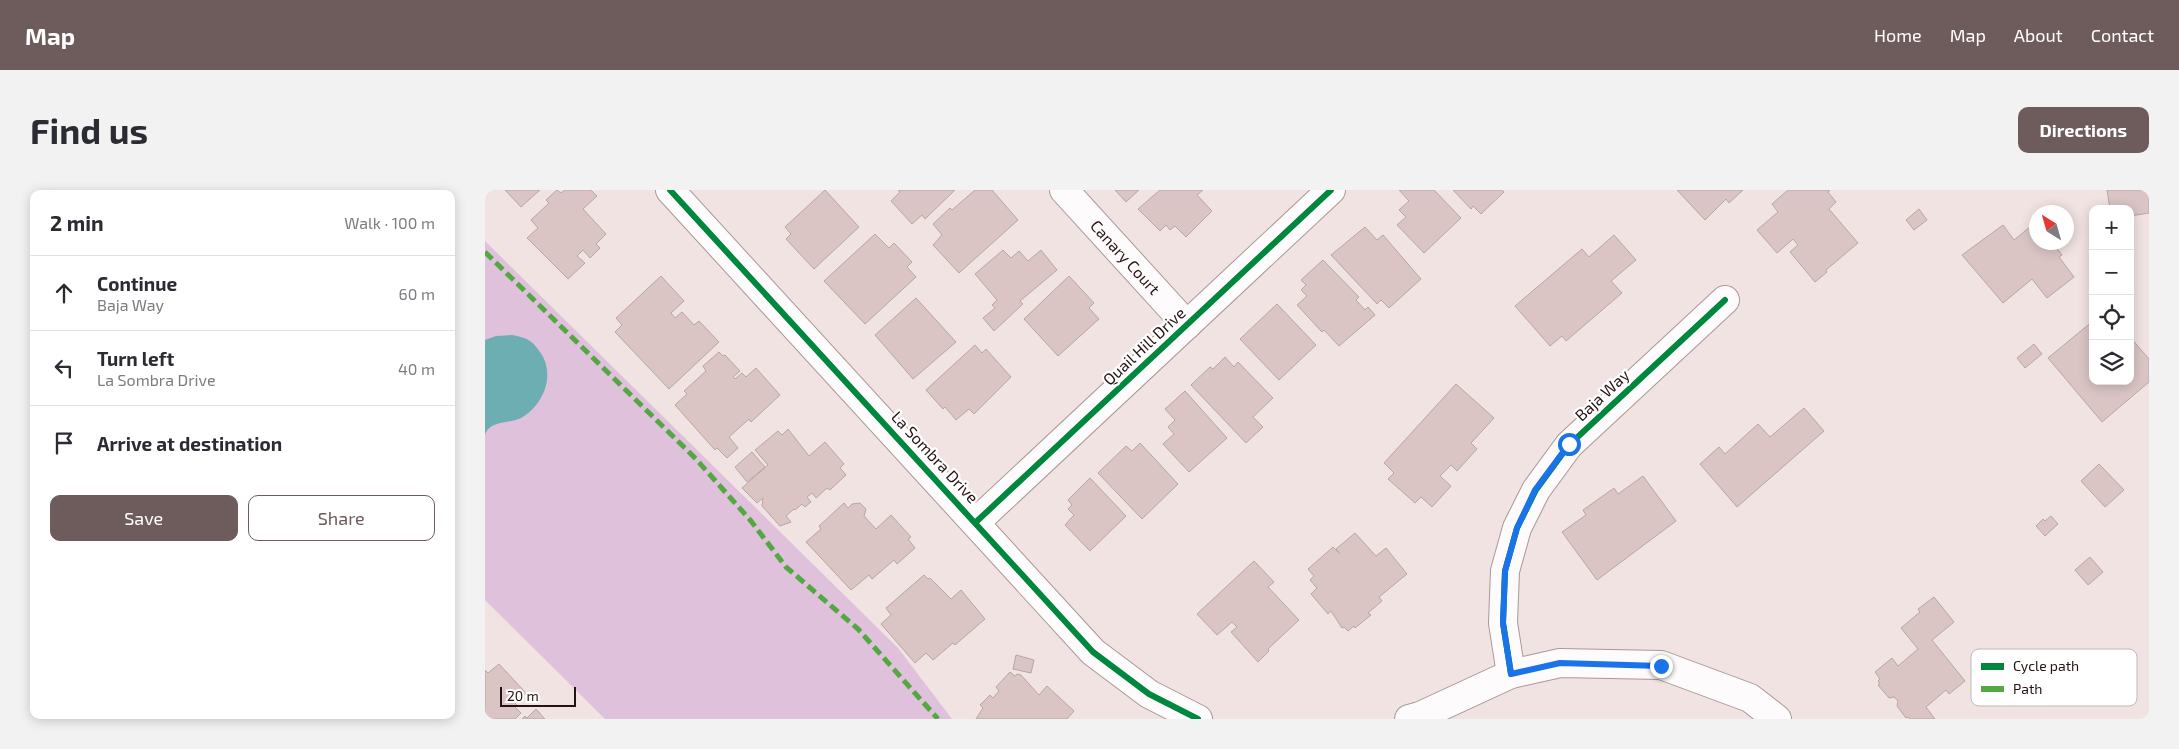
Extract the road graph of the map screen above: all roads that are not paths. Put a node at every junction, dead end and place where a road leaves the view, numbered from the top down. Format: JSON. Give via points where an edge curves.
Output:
{"nodes":[{"id":1,"x":670,"y":190,"type":"edge"},
{"id":2,"x":1064,"y":190,"type":"edge"},
{"id":3,"x":1331,"y":190,"type":"edge"},
{"id":4,"x":1725,"y":300,"type":"dead end"},
{"id":5,"x":1187,"y":325,"type":"junction"},
{"id":6,"x":976,"y":522,"type":"junction"},
{"id":7,"x":1511,"y":674,"type":"junction"},
{"id":8,"x":1198,"y":719,"type":"edge"},
{"id":9,"x":1409,"y":719,"type":"edge"},
{"id":10,"x":1777,"y":719,"type":"edge"}],
"edges":[{"from":1,"to":6,"type":"street","name":"La Sombra Drive"},
{"from":2,"to":5,"type":"street","name":"Canary Court"},
{"from":3,"to":5,"type":"street","name":"Quail Hill Drive"},
{"from":4,"to":7,"type":"street","name":"Baja Way","via":[[1569,444],[1535,490],[1517,528],[1505,571],[1503,623]]},
{"from":5,"to":6,"type":"street","name":"Quail Hill Drive"},
{"from":6,"to":8,"type":"street","name":"La Sombra Drive","via":[[1093,652],[1149,694]]},
{"from":7,"to":9,"type":"street"},
{"from":7,"to":10,"type":"street","via":[[1560,663],[1661,666],[1750,698]]}]}
